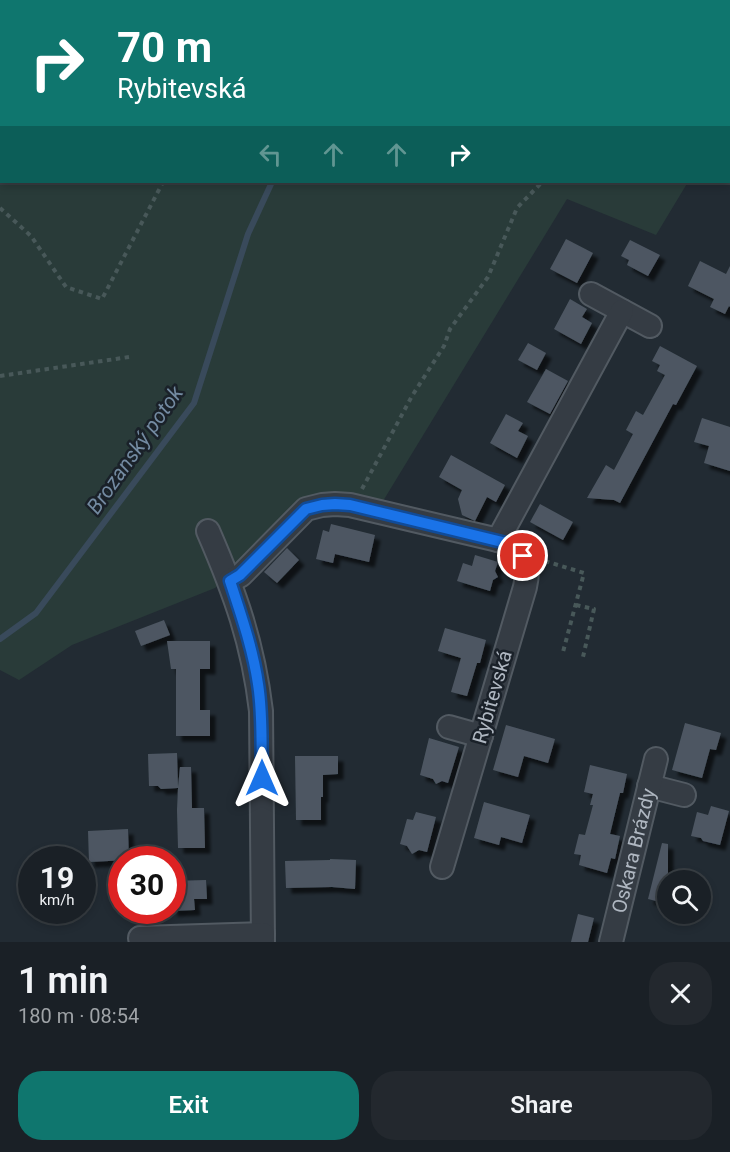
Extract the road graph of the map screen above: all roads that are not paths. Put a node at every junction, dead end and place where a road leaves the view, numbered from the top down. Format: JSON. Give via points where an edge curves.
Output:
{"nodes":[{"id":1,"x":591,"y":294,"type":"dead end"},
{"id":2,"x":622,"y":311,"type":"junction"},
{"id":3,"x":650,"y":326,"type":"dead end"},
{"id":4,"x":208,"y":531,"type":"dead end"},
{"id":5,"x":498,"y":540,"type":"junction"},
{"id":6,"x":230,"y":581,"type":"junction"},
{"id":7,"x":449,"y":727,"type":"dead end"},
{"id":8,"x":481,"y":736,"type":"junction"},
{"id":9,"x":656,"y":759,"type":"dead end"},
{"id":10,"x":649,"y":786,"type":"junction"},
{"id":11,"x":684,"y":795,"type":"dead end"},
{"id":12,"x":442,"y":867,"type":"dead end"},
{"id":13,"x":140,"y":938,"type":"dead end"},
{"id":14,"x":263,"y":938,"type":"edge"},
{"id":15,"x":611,"y":942,"type":"edge"}],
"edges":[{"from":1,"to":2,"type":"street"},
{"from":2,"to":3,"type":"street"},
{"from":2,"to":5,"type":"street"},
{"from":4,"to":6,"type":"street"},
{"from":5,"to":6,"type":"street","via":[[350,505],[322,505],[306,509]]},
{"from":5,"to":8,"type":"street","name":"Rybitevská","via":[[510,544],[523,556],[527,577]]},
{"from":6,"to":14,"type":"street","via":[[254,662],[261,711]]},
{"from":7,"to":8,"type":"street"},
{"from":8,"to":12,"type":"street","name":"Rybitevská"},
{"from":9,"to":10,"type":"street","name":"Oskara Brázdy"},
{"from":10,"to":11,"type":"street"},
{"from":10,"to":15,"type":"street","name":"Oskara Brázdy"},
{"from":13,"to":14,"type":"street"}]}
